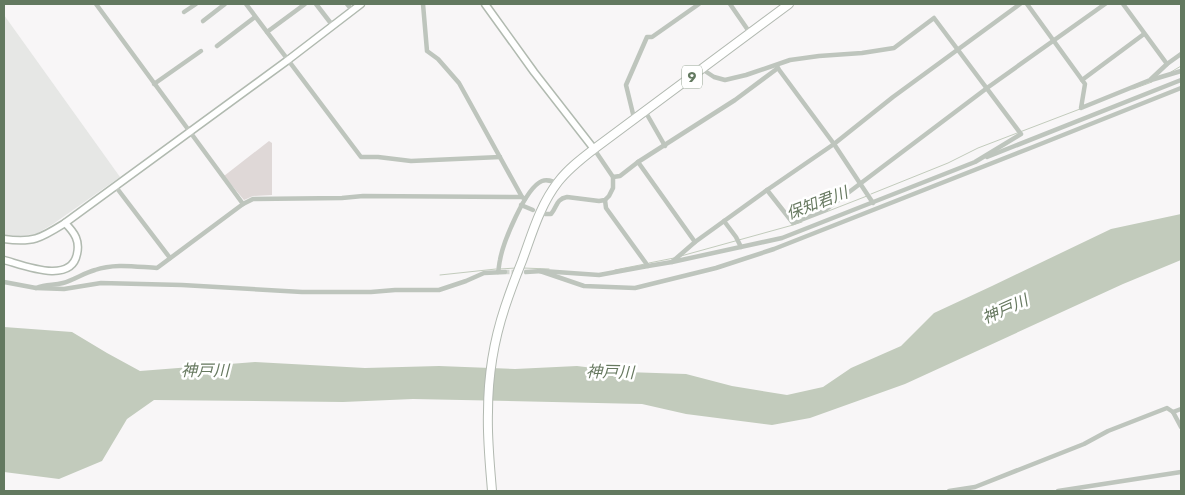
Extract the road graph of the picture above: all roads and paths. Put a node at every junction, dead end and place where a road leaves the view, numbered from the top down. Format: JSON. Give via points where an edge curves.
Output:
{"nodes":[{"id":1,"x":97,"y":4,"type":"edge"},
{"id":2,"x":196,"y":4,"type":"edge"},
{"id":3,"x":225,"y":4,"type":"edge"},
{"id":4,"x":248,"y":4,"type":"edge"},
{"id":5,"x":306,"y":4,"type":"edge"},
{"id":6,"x":316,"y":4,"type":"edge"},
{"id":7,"x":347,"y":4,"type":"edge"},
{"id":8,"x":361,"y":4,"type":"edge"},
{"id":9,"x":423,"y":4,"type":"edge"},
{"id":10,"x":485,"y":4,"type":"edge"},
{"id":11,"x":700,"y":4,"type":"edge"},
{"id":12,"x":730,"y":4,"type":"edge"},
{"id":13,"x":789,"y":4,"type":"edge"},
{"id":14,"x":1020,"y":4,"type":"edge"},
{"id":15,"x":1027,"y":4,"type":"edge"},
{"id":16,"x":1105,"y":4,"type":"edge"},
{"id":17,"x":1122,"y":4,"type":"edge"},
{"id":18,"x":352,"y":10,"type":"junction"},
{"id":19,"x":184,"y":12,"type":"dead end"},
{"id":20,"x":255,"y":17,"type":"junction"},
{"id":21,"x":203,"y":20,"type":"dead end"},
{"id":22,"x":333,"y":26,"type":"junction"},
{"id":23,"x":267,"y":32,"type":"junction"},
{"id":24,"x":750,"y":33,"type":"junction"},
{"id":25,"x":1144,"y":34,"type":"junction"},
{"id":26,"x":1053,"y":41,"type":"junction"},
{"id":27,"x":217,"y":46,"type":"dead end"},
{"id":28,"x":958,"y":49,"type":"junction"},
{"id":29,"x":201,"y":51,"type":"dead end"},
{"id":30,"x":1181,"y":54,"type":"edge"},
{"id":31,"x":288,"y":60,"type":"junction"},
{"id":32,"x":1167,"y":64,"type":"junction"},
{"id":33,"x":777,"y":66,"type":"junction"},
{"id":34,"x":702,"y":69,"type":"junction"},
{"id":35,"x":1181,"y":71,"type":"edge"},
{"id":36,"x":1082,"y":80,"type":"junction"},
{"id":37,"x":1150,"y":80,"type":"junction"},
{"id":38,"x":1181,"y":80,"type":"edge"},
{"id":39,"x":154,"y":84,"type":"junction"},
{"id":40,"x":987,"y":88,"type":"junction"},
{"id":41,"x":1181,"y":88,"type":"edge"},
{"id":42,"x":645,"y":111,"type":"junction"},
{"id":43,"x":634,"y":118,"type":"junction"},
{"id":44,"x":190,"y":133,"type":"junction"},
{"id":45,"x":834,"y":144,"type":"junction"},
{"id":46,"x":665,"y":146,"type":"junction"},
{"id":47,"x":594,"y":148,"type":"junction"},
{"id":48,"x":500,"y":157,"type":"junction"},
{"id":49,"x":638,"y":162,"type":"junction"},
{"id":50,"x":974,"y":162,"type":"junction"},
{"id":51,"x":613,"y":177,"type":"junction"},
{"id":52,"x":557,"y":183,"type":"junction"},
{"id":53,"x":860,"y":183,"type":"junction"},
{"id":54,"x":116,"y":187,"type":"junction"},
{"id":55,"x":767,"y":190,"type":"junction"},
{"id":56,"x":523,"y":198,"type":"junction"},
{"id":57,"x":605,"y":200,"type":"junction"},
{"id":58,"x":873,"y":203,"type":"junction"},
{"id":59,"x":243,"y":204,"type":"junction"},
{"id":60,"x":522,"y":205,"type":"junction"},
{"id":61,"x":534,"y":210,"type":"dead end"},
{"id":62,"x":545,"y":214,"type":"dead end"},
{"id":63,"x":724,"y":222,"type":"junction"},
{"id":64,"x":65,"y":223,"type":"junction"},
{"id":65,"x":4,"y":239,"type":"edge"},
{"id":66,"x":695,"y":242,"type":"junction"},
{"id":67,"x":741,"y":247,"type":"junction"},
{"id":68,"x":170,"y":258,"type":"junction"},
{"id":69,"x":4,"y":260,"type":"edge"},
{"id":70,"x":672,"y":262,"type":"junction"},
{"id":71,"x":648,"y":266,"type":"junction"},
{"id":72,"x":540,"y":271,"type":"junction"},
{"id":73,"x":498,"y":272,"type":"junction"},
{"id":74,"x":505,"y":272,"type":"tunnel mouth"},
{"id":75,"x":526,"y":272,"type":"tunnel mouth"},
{"id":76,"x":4,"y":282,"type":"edge"},
{"id":77,"x":36,"y":288,"type":"junction"},
{"id":78,"x":1181,"y":409,"type":"edge"},
{"id":79,"x":1173,"y":412,"type":"junction"},
{"id":80,"x":1181,"y":427,"type":"edge"},
{"id":81,"x":1181,"y":472,"type":"edge"},
{"id":82,"x":1080,"y":490,"type":"edge"},
{"id":83,"x":492,"y":491,"type":"edge"},
{"id":84,"x":949,"y":491,"type":"edge"},
{"id":85,"x":1058,"y":491,"type":"edge"}],
"edges":[{"from":1,"to":39,"type":"street"},
{"from":2,"to":19,"type":"street"},
{"from":3,"to":21,"type":"street"},
{"from":4,"to":20,"type":"street"},
{"from":5,"to":23,"type":"street"},
{"from":6,"to":22,"type":"street"},
{"from":7,"to":18,"type":"street"},
{"from":8,"to":18,"type":"street"},
{"from":9,"to":48,"type":"street","via":[[427,51],[459,83]]},
{"from":10,"to":47,"type":"street"},
{"from":11,"to":43,"type":"street","via":[[647,37],[626,85]]},
{"from":12,"to":24,"type":"street"},
{"from":13,"to":24,"type":"highway","number":"9"},
{"from":14,"to":28,"type":"street"},
{"from":15,"to":26,"type":"street"},
{"from":16,"to":26,"type":"street"},
{"from":17,"to":25,"type":"street"},
{"from":18,"to":22,"type":"street"},
{"from":20,"to":23,"type":"street"},
{"from":20,"to":27,"type":"street"},
{"from":22,"to":31,"type":"street"},
{"from":23,"to":31,"type":"street"},
{"from":24,"to":34,"type":"highway","number":"9"},
{"from":25,"to":32,"type":"street"},
{"from":25,"to":36,"type":"street"},
{"from":26,"to":36,"type":"street"},
{"from":26,"to":40,"type":"street"},
{"from":28,"to":33,"type":"street","via":[[934,18],[894,48],[790,60]]},
{"from":28,"to":40,"type":"street"},
{"from":28,"to":45,"type":"street"},
{"from":29,"to":39,"type":"street"},
{"from":30,"to":32,"type":"street"},
{"from":31,"to":44,"type":"street"},
{"from":31,"to":48,"type":"street","via":[[361,157],[424,162]]},
{"from":32,"to":37,"type":"street"},
{"from":33,"to":34,"type":"street","via":[[724,80]]},
{"from":33,"to":45,"type":"street"},
{"from":33,"to":46,"type":"street","via":[[735,100]]},
{"from":34,"to":42,"type":"highway","number":"9"},
{"from":35,"to":37,"type":"street"},
{"from":36,"to":37,"type":"street","via":[[1085,84],[1081,108]]},
{"from":38,"to":50,"type":"street"},
{"from":39,"to":44,"type":"street"},
{"from":40,"to":50,"type":"street","via":[[1021,134]]},
{"from":40,"to":53,"type":"street"},
{"from":41,"to":72,"type":"street","via":[[774,249],[716,268],[635,288],[584,286]]},
{"from":42,"to":43,"type":"highway","number":"9"},
{"from":42,"to":46,"type":"street"},
{"from":43,"to":47,"type":"highway","number":"9"},
{"from":44,"to":54,"type":"street"},
{"from":44,"to":59,"type":"street"},
{"from":45,"to":53,"type":"street"},
{"from":45,"to":55,"type":"street"},
{"from":46,"to":49,"type":"street"},
{"from":47,"to":51,"type":"street"},
{"from":47,"to":52,"type":"highway","number":"9"},
{"from":48,"to":56,"type":"street"},
{"from":49,"to":51,"type":"street","via":[[620,176]]},
{"from":49,"to":66,"type":"street"},
{"from":50,"to":58,"type":"street"},
{"from":51,"to":57,"type":"street","via":[[613,188]]},
{"from":52,"to":56,"type":"street","via":[[542,181]]},
{"from":52,"to":83,"type":"highway","number":"9","via":[[534,228],[505,307],[492,360],[488,411]]},
{"from":53,"to":55,"type":"street","via":[[824,210],[793,223]]},
{"from":53,"to":58,"type":"street"},
{"from":54,"to":64,"type":"street"},
{"from":54,"to":68,"type":"street"},
{"from":55,"to":63,"type":"street"},
{"from":56,"to":59,"type":"street","via":[[364,196],[253,199]]},
{"from":56,"to":60,"type":"street"},
{"from":57,"to":62,"type":"street","via":[[567,197],[558,200],[551,214]]},
{"from":57,"to":71,"type":"street","via":[[606,208]]},
{"from":58,"to":67,"type":"street","via":[[782,238]]},
{"from":59,"to":68,"type":"street"},
{"from":60,"to":61,"type":"street"},
{"from":60,"to":73,"type":"street","via":[[507,237]]},
{"from":63,"to":66,"type":"street"},
{"from":63,"to":67,"type":"street"},
{"from":64,"to":65,"type":"street","via":[[33,240]]},
{"from":64,"to":69,"type":"street","via":[[79,244],[76,258],[70,266],[48,271]]},
{"from":66,"to":70,"type":"street"},
{"from":67,"to":70,"type":"street"},
{"from":68,"to":77,"type":"street","via":[[157,268],[116,266],[60,284]]},
{"from":70,"to":71,"type":"street"},
{"from":71,"to":72,"type":"street","via":[[599,275]]},
{"from":72,"to":75,"type":"street"},
{"from":73,"to":74,"type":"street"},
{"from":73,"to":77,"type":"street","via":[[484,273],[439,290],[302,292],[101,283],[64,289]]},
{"from":76,"to":77,"type":"street"},
{"from":78,"to":79,"type":"street"},
{"from":79,"to":80,"type":"street"},
{"from":79,"to":84,"type":"street","via":[[1167,408],[975,487]]},
{"from":81,"to":82,"type":"street"},
{"from":82,"to":85,"type":"street"}]}
